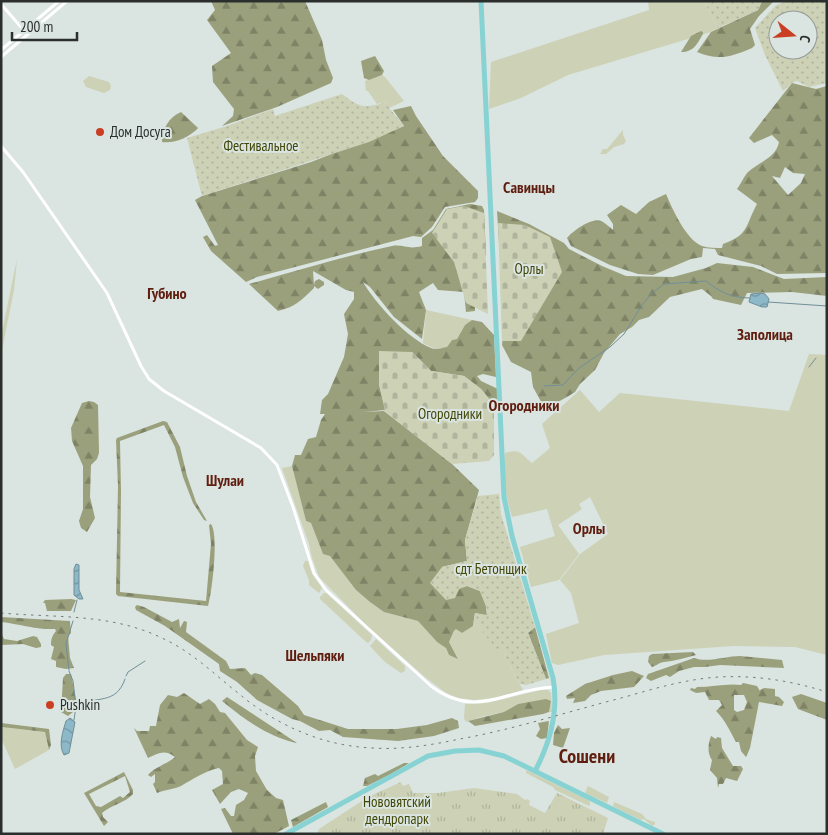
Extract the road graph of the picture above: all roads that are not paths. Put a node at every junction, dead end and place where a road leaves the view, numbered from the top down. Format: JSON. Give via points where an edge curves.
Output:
{"nodes":[{"id":1,"x":59,"y":1,"type":"edge"},
{"id":2,"x":67,"y":1,"type":"edge"},
{"id":3,"x":481,"y":1,"type":"edge"},
{"id":4,"x":1,"y":4,"type":"edge"},
{"id":5,"x":24,"y":30,"type":"junction"},
{"id":6,"x":27,"y":34,"type":"junction"},
{"id":7,"x":1,"y":50,"type":"edge"},
{"id":8,"x":1,"y":57,"type":"edge"},
{"id":9,"x":1,"y":146,"type":"edge"},
{"id":10,"x":554,"y":686,"type":"junction"},
{"id":11,"x":542,"y":757,"type":"junction"},
{"id":12,"x":526,"y":766,"type":"junction"},
{"id":13,"x":535,"y":771,"type":"junction"},
{"id":14,"x":545,"y":776,"type":"junction"},
{"id":15,"x":286,"y":834,"type":"edge"},
{"id":16,"x":663,"y":834,"type":"edge"}],
"edges":[{"from":1,"to":5,"type":"street"},
{"from":2,"to":6,"type":"street"},
{"from":3,"to":10,"type":"main road","via":[[504,497]]},
{"from":4,"to":5,"type":"street"},
{"from":5,"to":6,"type":"street"},
{"from":5,"to":7,"type":"street"},
{"from":6,"to":8,"type":"street"},
{"from":9,"to":10,"type":"street","via":[[73,243],[114,307],[144,373],[157,387],[270,456],[281,473],[317,580],[326,590],[431,686],[450,698],[470,702],[494,700]]},
{"from":10,"to":11,"type":"main road","via":[[554,723]]},
{"from":11,"to":12,"type":"main road","via":[[535,764]]},
{"from":11,"to":13,"type":"main road"},
{"from":11,"to":14,"type":"main road","via":[[541,768]]},
{"from":12,"to":13,"type":"main road"},
{"from":12,"to":15,"type":"main road","via":[[488,751],[455,751],[428,756]]},
{"from":13,"to":14,"type":"main road"},
{"from":14,"to":16,"type":"main road"}]}
